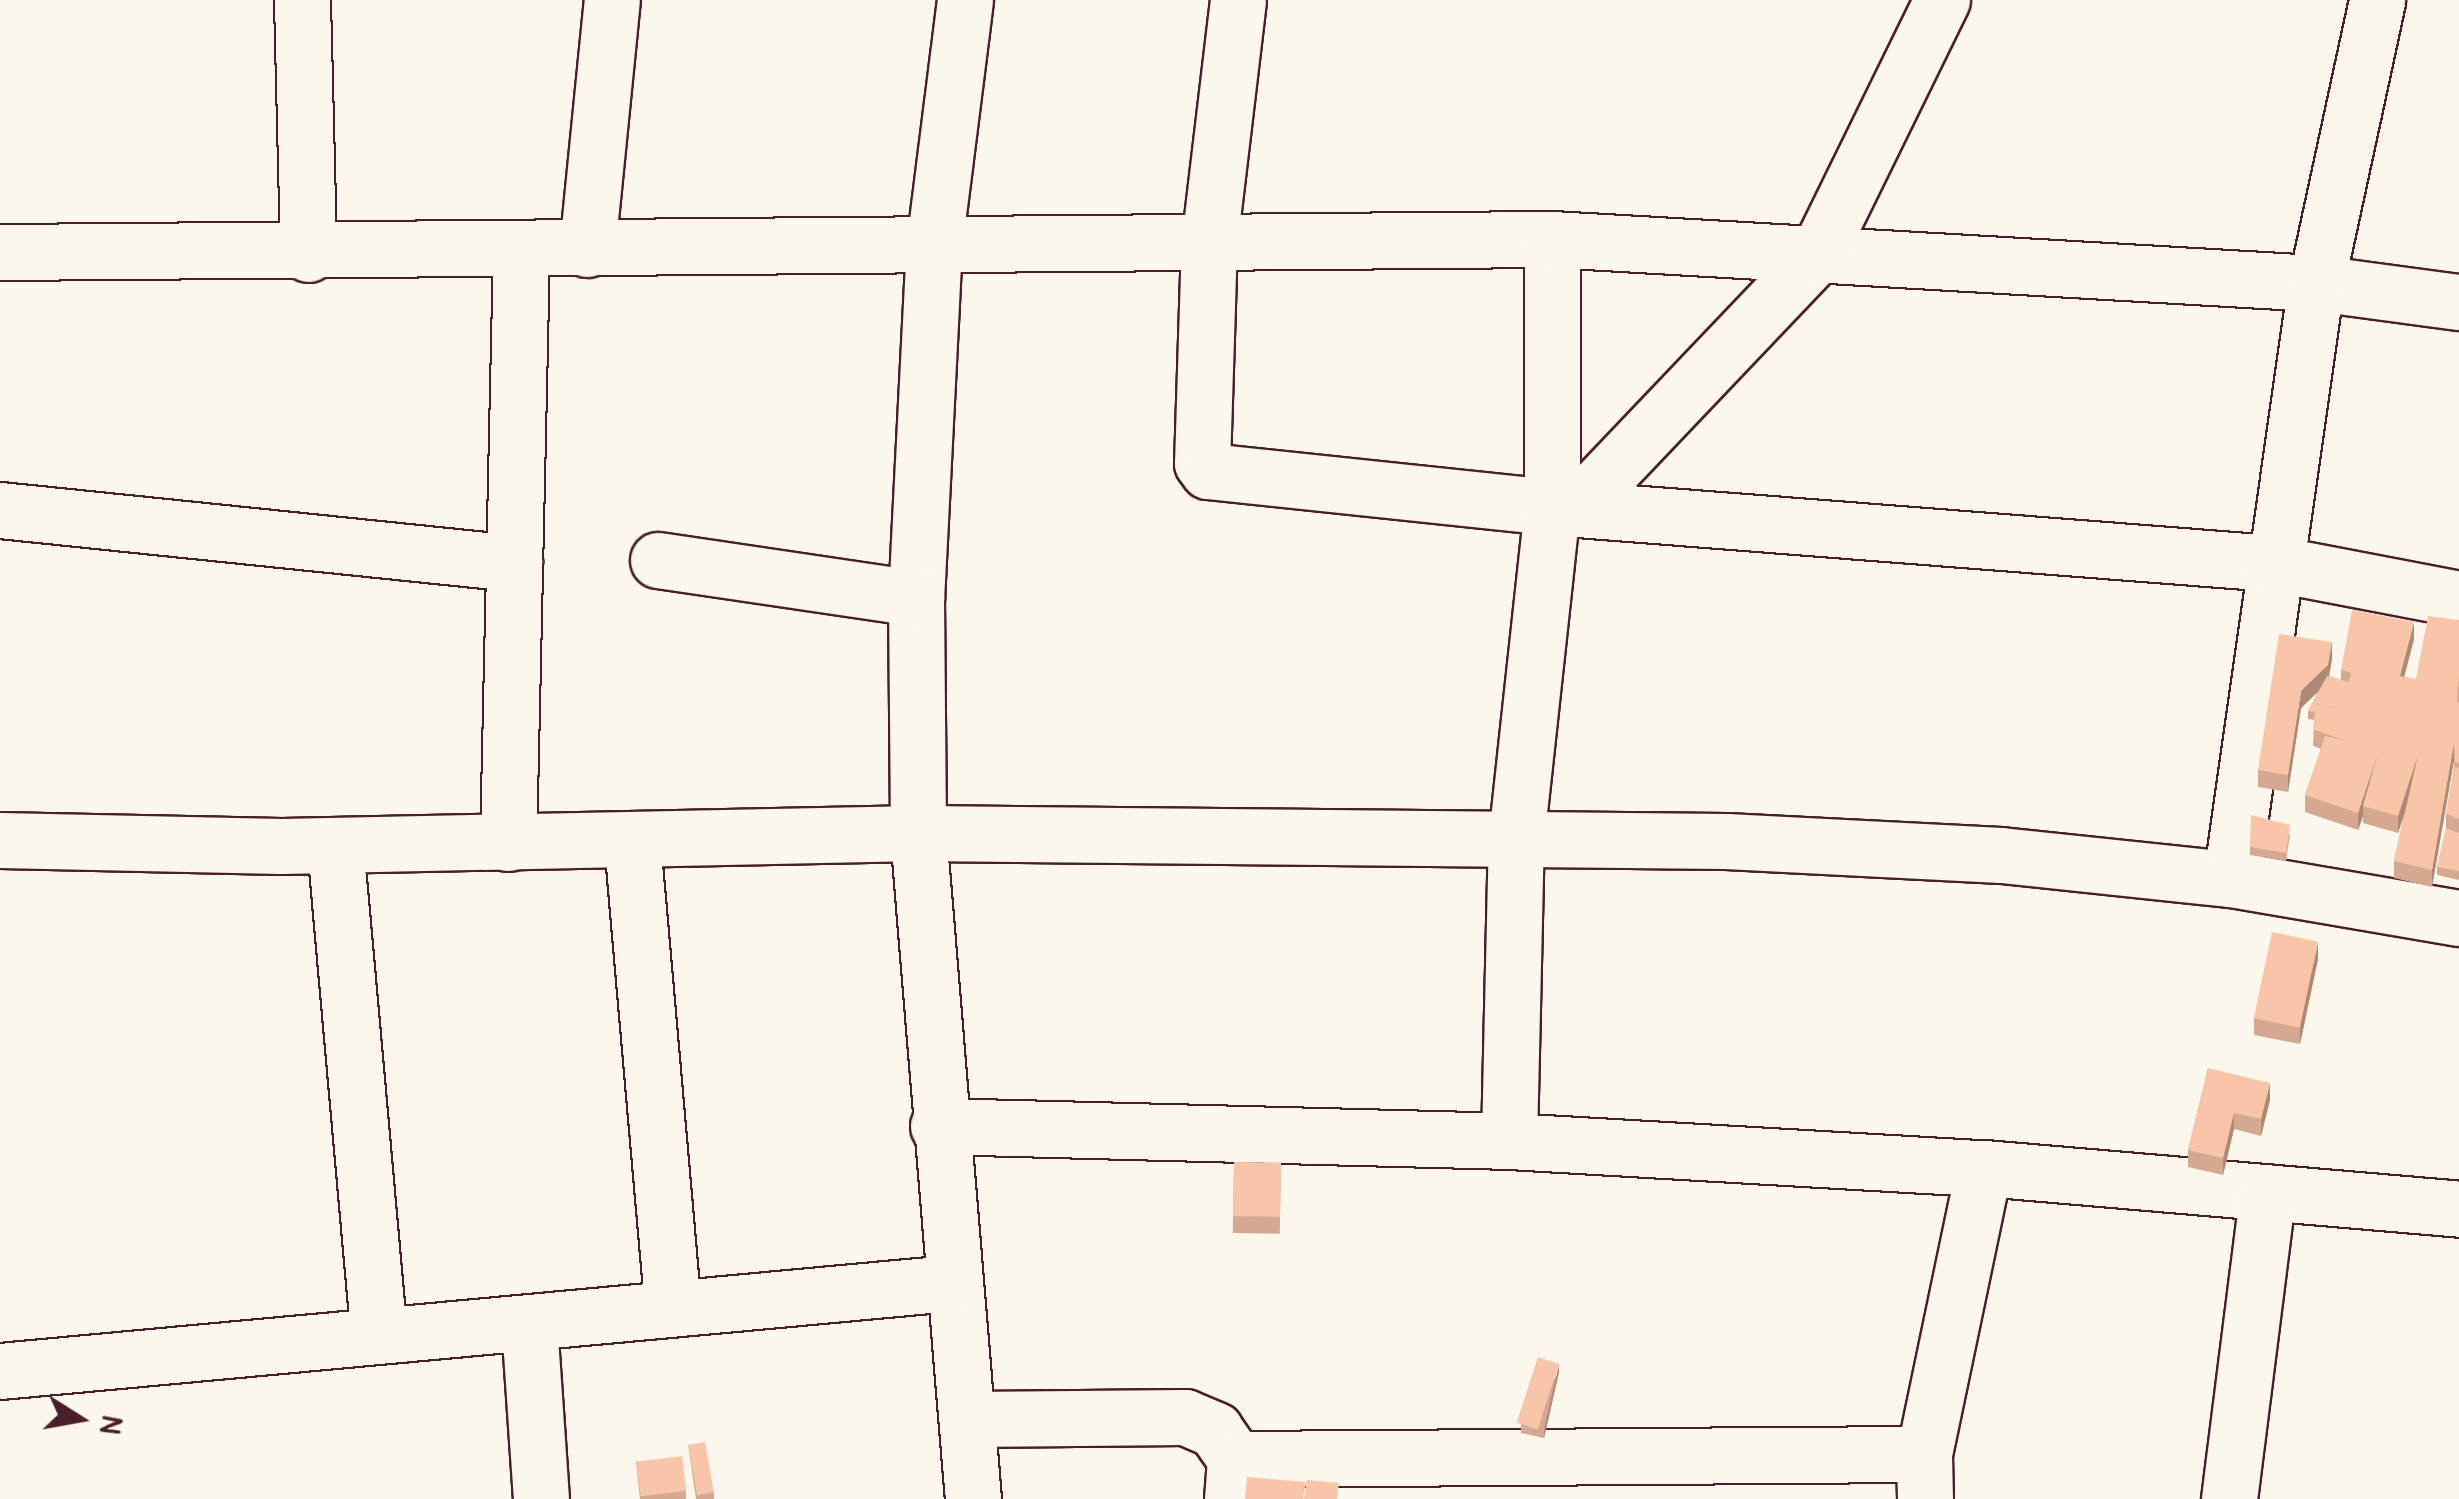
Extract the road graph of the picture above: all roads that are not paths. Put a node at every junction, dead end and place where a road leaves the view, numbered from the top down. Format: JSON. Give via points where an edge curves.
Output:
{"nodes":[{"id":1,"x":302,"y":0,"type":"edge"},
{"id":2,"x":612,"y":0,"type":"edge"},
{"id":3,"x":965,"y":0,"type":"edge"},
{"id":4,"x":1238,"y":0,"type":"edge"},
{"id":5,"x":1942,"y":0,"type":"edge"},
{"id":6,"x":2378,"y":0,"type":"edge"},
{"id":7,"x":1552,"y":239,"type":"junction"},
{"id":8,"x":1209,"y":242,"type":"junction"},
{"id":9,"x":934,"y":244,"type":"junction"},
{"id":10,"x":587,"y":249,"type":"junction"},
{"id":11,"x":0,"y":252,"type":"edge"},
{"id":12,"x":520,"y":253,"type":"junction"},
{"id":13,"x":308,"y":254,"type":"junction"},
{"id":14,"x":1818,"y":254,"type":"junction"},
{"id":15,"x":2316,"y":283,"type":"junction"},
{"id":16,"x":2459,"y":302,"type":"edge"},
{"id":17,"x":1563,"y":508,"type":"junction"},
{"id":18,"x":0,"y":510,"type":"edge"},
{"id":19,"x":658,"y":560,"type":"dead end"},
{"id":20,"x":2271,"y":562,"type":"junction"},
{"id":21,"x":514,"y":564,"type":"junction"},
{"id":22,"x":916,"y":598,"type":"junction"},
{"id":23,"x":2459,"y":599,"type":"edge"},
{"id":24,"x":918,"y":833,"type":"junction"},
{"id":25,"x":1516,"y":839,"type":"junction"},
{"id":26,"x":0,"y":840,"type":"edge"},
{"id":27,"x":632,"y":842,"type":"junction"},
{"id":28,"x":508,"y":844,"type":"junction"},
{"id":29,"x":335,"y":845,"type":"junction"},
{"id":30,"x":2230,"y":879,"type":"junction"},
{"id":31,"x":2459,"y":918,"type":"edge"},
{"id":32,"x":938,"y":1126,"type":"junction"},
{"id":33,"x":1509,"y":1141,"type":"junction"},
{"id":34,"x":1984,"y":1168,"type":"junction"},
{"id":35,"x":2268,"y":1192,"type":"junction"},
{"id":36,"x":2459,"y":1208,"type":"edge"},
{"id":37,"x":951,"y":1283,"type":"junction"},
{"id":38,"x":673,"y":1306,"type":"junction"},
{"id":39,"x":529,"y":1323,"type":"junction"},
{"id":40,"x":379,"y":1334,"type":"junction"},
{"id":41,"x":0,"y":1371,"type":"edge"},
{"id":42,"x":968,"y":1419,"type":"junction"},
{"id":43,"x":1924,"y":1477,"type":"edge"},
{"id":44,"x":1234,"y":1479,"type":"edge"},
{"id":45,"x":542,"y":1499,"type":"edge"},
{"id":46,"x":973,"y":1499,"type":"edge"},
{"id":47,"x":2229,"y":1499,"type":"edge"}],
"edges":[{"from":1,"to":13,"type":"street"},
{"from":2,"to":10,"type":"street"},
{"from":3,"to":9,"type":"street"},
{"from":4,"to":8,"type":"street"},
{"from":5,"to":14,"type":"street"},
{"from":6,"to":15,"type":"street"},
{"from":7,"to":8,"type":"street"},
{"from":7,"to":14,"type":"street"},
{"from":7,"to":17,"type":"street"},
{"from":8,"to":9,"type":"street"},
{"from":8,"to":17,"type":"street","via":[[1202,463],[1208,471]]},
{"from":9,"to":10,"type":"street"},
{"from":9,"to":22,"type":"street"},
{"from":10,"to":12,"type":"street"},
{"from":11,"to":13,"type":"street"},
{"from":12,"to":13,"type":"street"},
{"from":12,"to":21,"type":"street"},
{"from":14,"to":15,"type":"street"},
{"from":14,"to":17,"type":"street"},
{"from":15,"to":16,"type":"street"},
{"from":15,"to":20,"type":"street"},
{"from":17,"to":20,"type":"street"},
{"from":17,"to":25,"type":"street"},
{"from":18,"to":21,"type":"street"},
{"from":19,"to":22,"type":"street"},
{"from":20,"to":23,"type":"street"},
{"from":20,"to":30,"type":"street"},
{"from":21,"to":28,"type":"street"},
{"from":22,"to":24,"type":"street"},
{"from":24,"to":25,"type":"street"},
{"from":24,"to":27,"type":"street"},
{"from":24,"to":32,"type":"street"},
{"from":25,"to":30,"type":"street","via":[[2001,855]]},
{"from":25,"to":33,"type":"street"},
{"from":26,"to":29,"type":"street"},
{"from":27,"to":28,"type":"street"},
{"from":27,"to":38,"type":"street"},
{"from":28,"to":29,"type":"street"},
{"from":29,"to":40,"type":"street"},
{"from":30,"to":31,"type":"street"},
{"from":32,"to":33,"type":"street"},
{"from":32,"to":37,"type":"street"},
{"from":33,"to":34,"type":"street"},
{"from":34,"to":35,"type":"street"},
{"from":34,"to":43,"type":"street"},
{"from":35,"to":36,"type":"street"},
{"from":35,"to":47,"type":"street"},
{"from":37,"to":38,"type":"street"},
{"from":37,"to":42,"type":"street"},
{"from":38,"to":39,"type":"street"},
{"from":39,"to":40,"type":"street"},
{"from":39,"to":45,"type":"street"},
{"from":40,"to":41,"type":"street"},
{"from":42,"to":44,"type":"street","via":[[1185,1417],[1215,1430]]},
{"from":42,"to":46,"type":"street"},
{"from":43,"to":44,"type":"street"}]}
